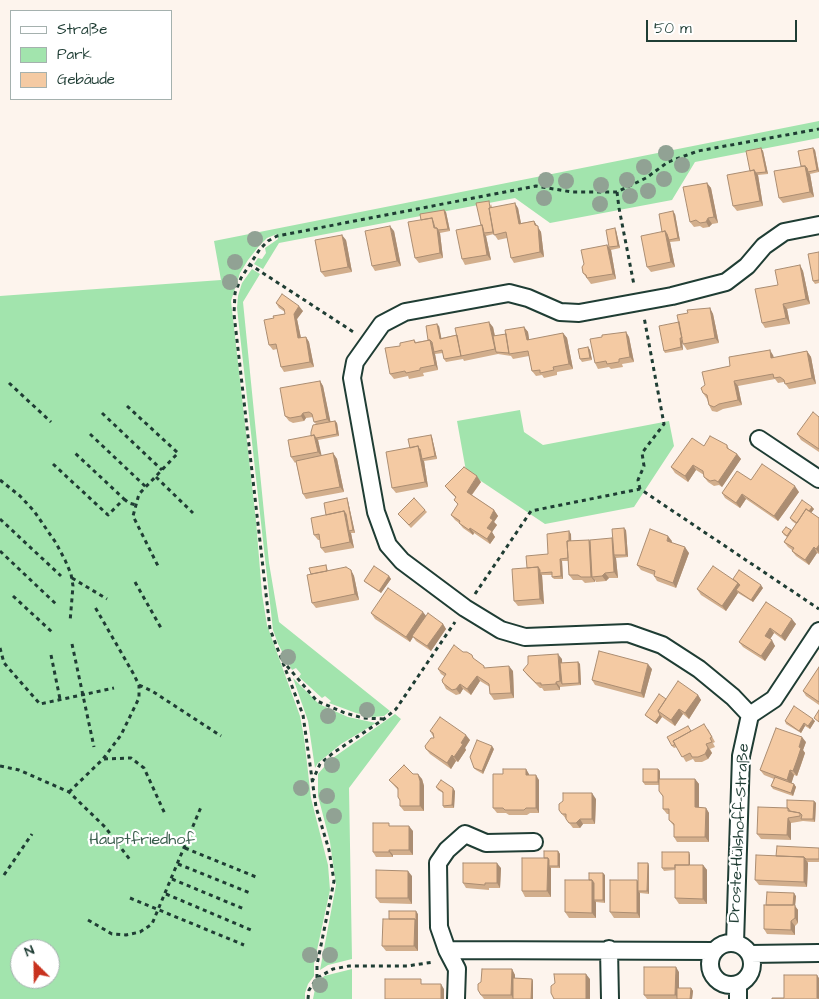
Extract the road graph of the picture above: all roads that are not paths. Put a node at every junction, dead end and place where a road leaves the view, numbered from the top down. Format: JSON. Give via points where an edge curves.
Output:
{"nodes":[{"id":1,"x":819,"y":225,"type":"edge"},
{"id":2,"x":759,"y":438,"type":"dead end"},
{"id":3,"x":819,"y":479,"type":"edge"},
{"id":4,"x":819,"y":631,"type":"edge"},
{"id":5,"x":750,"y":715,"type":"junction"},
{"id":6,"x":534,"y":842,"type":"dead end"},
{"id":7,"x":735,"y":943,"type":"junction"},
{"id":8,"x":447,"y":950,"type":"junction"},
{"id":9,"x":609,"y":950,"type":"junction"},
{"id":10,"x":714,"y":950,"type":"junction"},
{"id":11,"x":819,"y":953,"type":"edge"},
{"id":12,"x":750,"y":954,"type":"junction"},
{"id":13,"x":738,"y":992,"type":"edge"},
{"id":14,"x":456,"y":999,"type":"edge"},
{"id":15,"x":610,"y":999,"type":"edge"}],
"edges":[{"from":1,"to":5,"type":"street","via":[[784,232],[726,282],[672,296],[580,313],[560,312],[509,293],[405,312],[382,324],[355,362],[352,378],[376,512],[388,545],[402,561],[501,630],[525,637],[628,633],[662,646],[699,669]]},
{"from":2,"to":3,"type":"street"},
{"from":4,"to":5,"type":"street","via":[[774,699]]},
{"from":5,"to":7,"type":"street","name":"Droste-Hülshoff-Straße","via":[[741,756]]},
{"from":6,"to":8,"type":"street","via":[[486,843],[465,834],[447,850],[438,863],[439,927]]},
{"from":7,"to":10,"type":"street","via":[[725,943]]},
{"from":7,"to":12,"type":"street"},
{"from":8,"to":9,"type":"street"},
{"from":8,"to":14,"type":"street","via":[[457,969]]},
{"from":9,"to":10,"type":"street"},
{"from":9,"to":15,"type":"street"},
{"from":10,"to":13,"type":"street","via":[[709,964],[715,979]]},
{"from":11,"to":12,"type":"street"},
{"from":12,"to":13,"type":"street","via":[[751,969]]}]}
